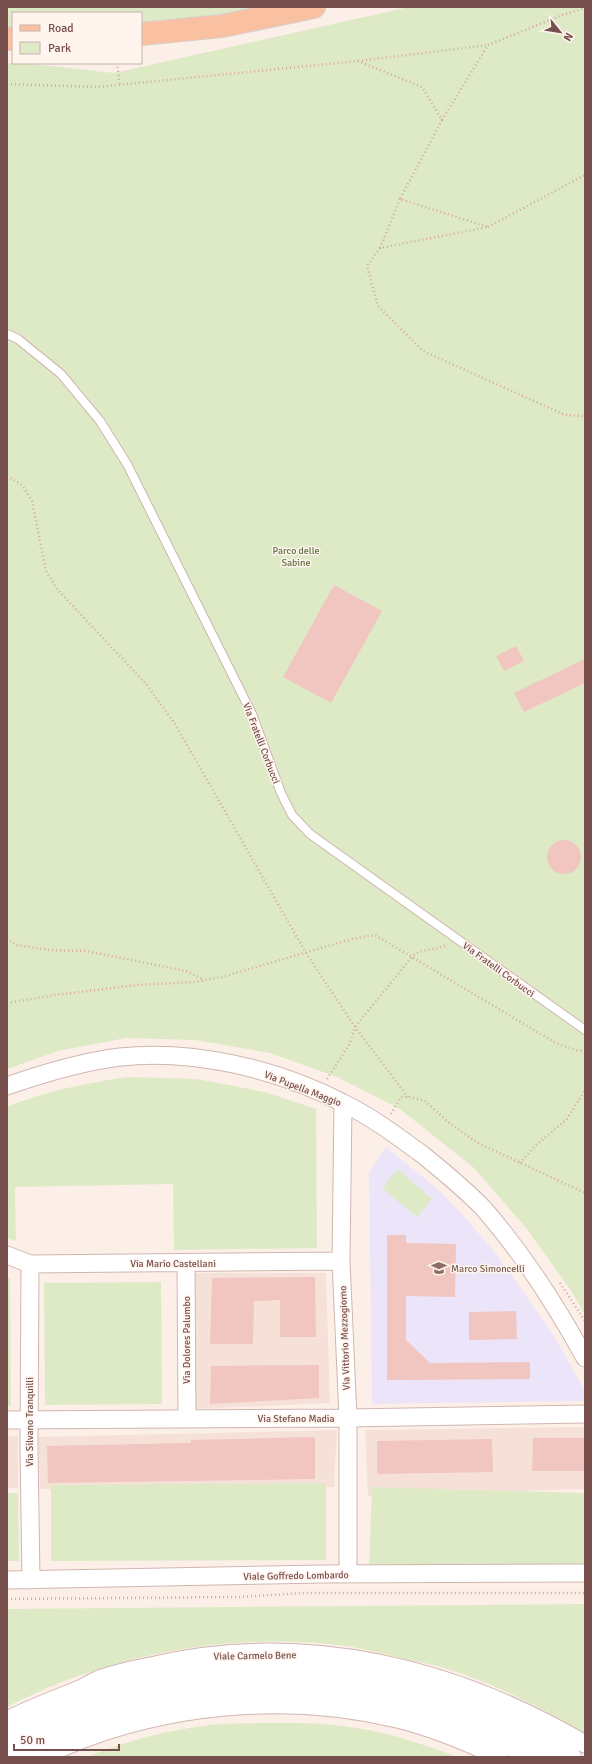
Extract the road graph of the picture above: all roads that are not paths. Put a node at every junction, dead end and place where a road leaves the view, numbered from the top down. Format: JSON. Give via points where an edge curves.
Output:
{"nodes":[{"id":1,"x":314,"y":7,"type":"edge"},
{"id":2,"x":142,"y":34,"type":"edge"},
{"id":3,"x":7,"y":334,"type":"edge"},
{"id":4,"x":585,"y":1030,"type":"edge"},
{"id":5,"x":7,"y":1086,"type":"edge"},
{"id":6,"x":343,"y":1103,"type":"junction"},
{"id":7,"x":7,"y":1255,"type":"edge"},
{"id":8,"x":341,"y":1261,"type":"junction"},
{"id":9,"x":186,"y":1263,"type":"junction"},
{"id":10,"x":30,"y":1264,"type":"junction"},
{"id":11,"x":585,"y":1358,"type":"edge"},
{"id":12,"x":585,"y":1414,"type":"edge"},
{"id":13,"x":187,"y":1418,"type":"junction"},
{"id":14,"x":348,"y":1418,"type":"junction"},
{"id":15,"x":7,"y":1420,"type":"edge"},
{"id":16,"x":29,"y":1420,"type":"junction"},
{"id":17,"x":585,"y":1573,"type":"edge"},
{"id":18,"x":348,"y":1574,"type":"junction"},
{"id":19,"x":7,"y":1580,"type":"edge"},
{"id":20,"x":31,"y":1580,"type":"junction"},
{"id":21,"x":508,"y":1703,"type":"junction"},
{"id":22,"x":66,"y":1711,"type":"junction"},
{"id":23,"x":476,"y":1719,"type":"junction"},
{"id":24,"x":7,"y":1720,"type":"edge"},
{"id":25,"x":7,"y":1740,"type":"edge"},
{"id":26,"x":585,"y":1744,"type":"edge"},
{"id":27,"x":69,"y":1745,"type":"junction"},
{"id":28,"x":483,"y":1750,"type":"junction"},
{"id":29,"x":11,"y":1757,"type":"edge"},
{"id":30,"x":42,"y":1757,"type":"edge"},
{"id":31,"x":499,"y":1757,"type":"edge"},
{"id":32,"x":535,"y":1757,"type":"edge"},
{"id":33,"x":570,"y":1757,"type":"edge"}],
"edges":[{"from":1,"to":2,"type":"main road","via":[[222,26]]},
{"from":3,"to":4,"type":"lane","name":"Via Fratelli Corbucci","via":[[18,339],[61,374],[100,421],[127,464],[252,714],[281,793],[292,815],[310,834]]},
{"from":5,"to":6,"type":"street","name":"Via Pupella Maggio","via":[[59,1069],[121,1057],[181,1057],[271,1074]]},
{"from":6,"to":8,"type":"street","name":"Via Vittorio Mezzogiorno"},
{"from":6,"to":11,"type":"street","name":"Via Pupella Maggio","via":[[391,1119],[462,1188],[520,1254],[563,1318]]},
{"from":7,"to":10,"type":"street","name":"Via Mario Castellani"},
{"from":8,"to":9,"type":"street","name":"Via Mario Castellani"},
{"from":8,"to":14,"type":"street","name":"Via Vittorio Mezzogiorno"},
{"from":9,"to":10,"type":"street","name":"Via Mario Castellani"},
{"from":9,"to":13,"type":"street","name":"Via Dolores Palumbo"},
{"from":10,"to":16,"type":"street","name":"Via Silvano Tranquilli"},
{"from":12,"to":14,"type":"street","name":"Via Stefano Madia"},
{"from":13,"to":14,"type":"street","name":"Via Stefano Madia"},
{"from":13,"to":16,"type":"street","name":"Via Stefano Madia"},
{"from":14,"to":18,"type":"street","name":"Via Vittorio Mezzogiorno"},
{"from":15,"to":16,"type":"street","name":"Via Stefano Madia"},
{"from":16,"to":20,"type":"street","name":"Via Silvano Tranquilli"},
{"from":17,"to":18,"type":"street","name":"Viale Goffredo Lombardo"},
{"from":18,"to":20,"type":"street","name":"Viale Goffredo Lombardo"},
{"from":19,"to":20,"type":"street","name":"Viale Goffredo Lombardo"},
{"from":21,"to":22,"type":"street","name":"Viale Carmelo Bene","via":[[406,1668],[347,1658],[287,1652],[221,1654],[182,1659],[99,1679]]},
{"from":21,"to":23,"type":"street"},
{"from":21,"to":26,"type":"street","name":"Viale Carmelo Bene"},
{"from":22,"to":23,"type":"street","name":"Viale Carmelo Bene","via":[[119,1710],[186,1694],[248,1687],[300,1688],[381,1699],[445,1716]]},
{"from":22,"to":24,"type":"street","name":"Viale Carmelo Bene"},
{"from":22,"to":25,"type":"street","name":"Viale Carmelo Bene"},
{"from":22,"to":27,"type":"street"},
{"from":22,"to":29,"type":"street","name":"Viale Carmelo Bene","via":[[31,1745]]},
{"from":23,"to":28,"type":"street"},
{"from":23,"to":32,"type":"street","name":"Viale Carmelo Bene"},
{"from":23,"to":33,"type":"street","name":"Viale Carmelo Bene","via":[[522,1729]]},
{"from":27,"to":28,"type":"street","via":[[114,1729],[163,1716],[206,1709],[289,1705],[354,1711],[398,1719]]},
{"from":27,"to":30,"type":"street"},
{"from":28,"to":31,"type":"street"}]}
